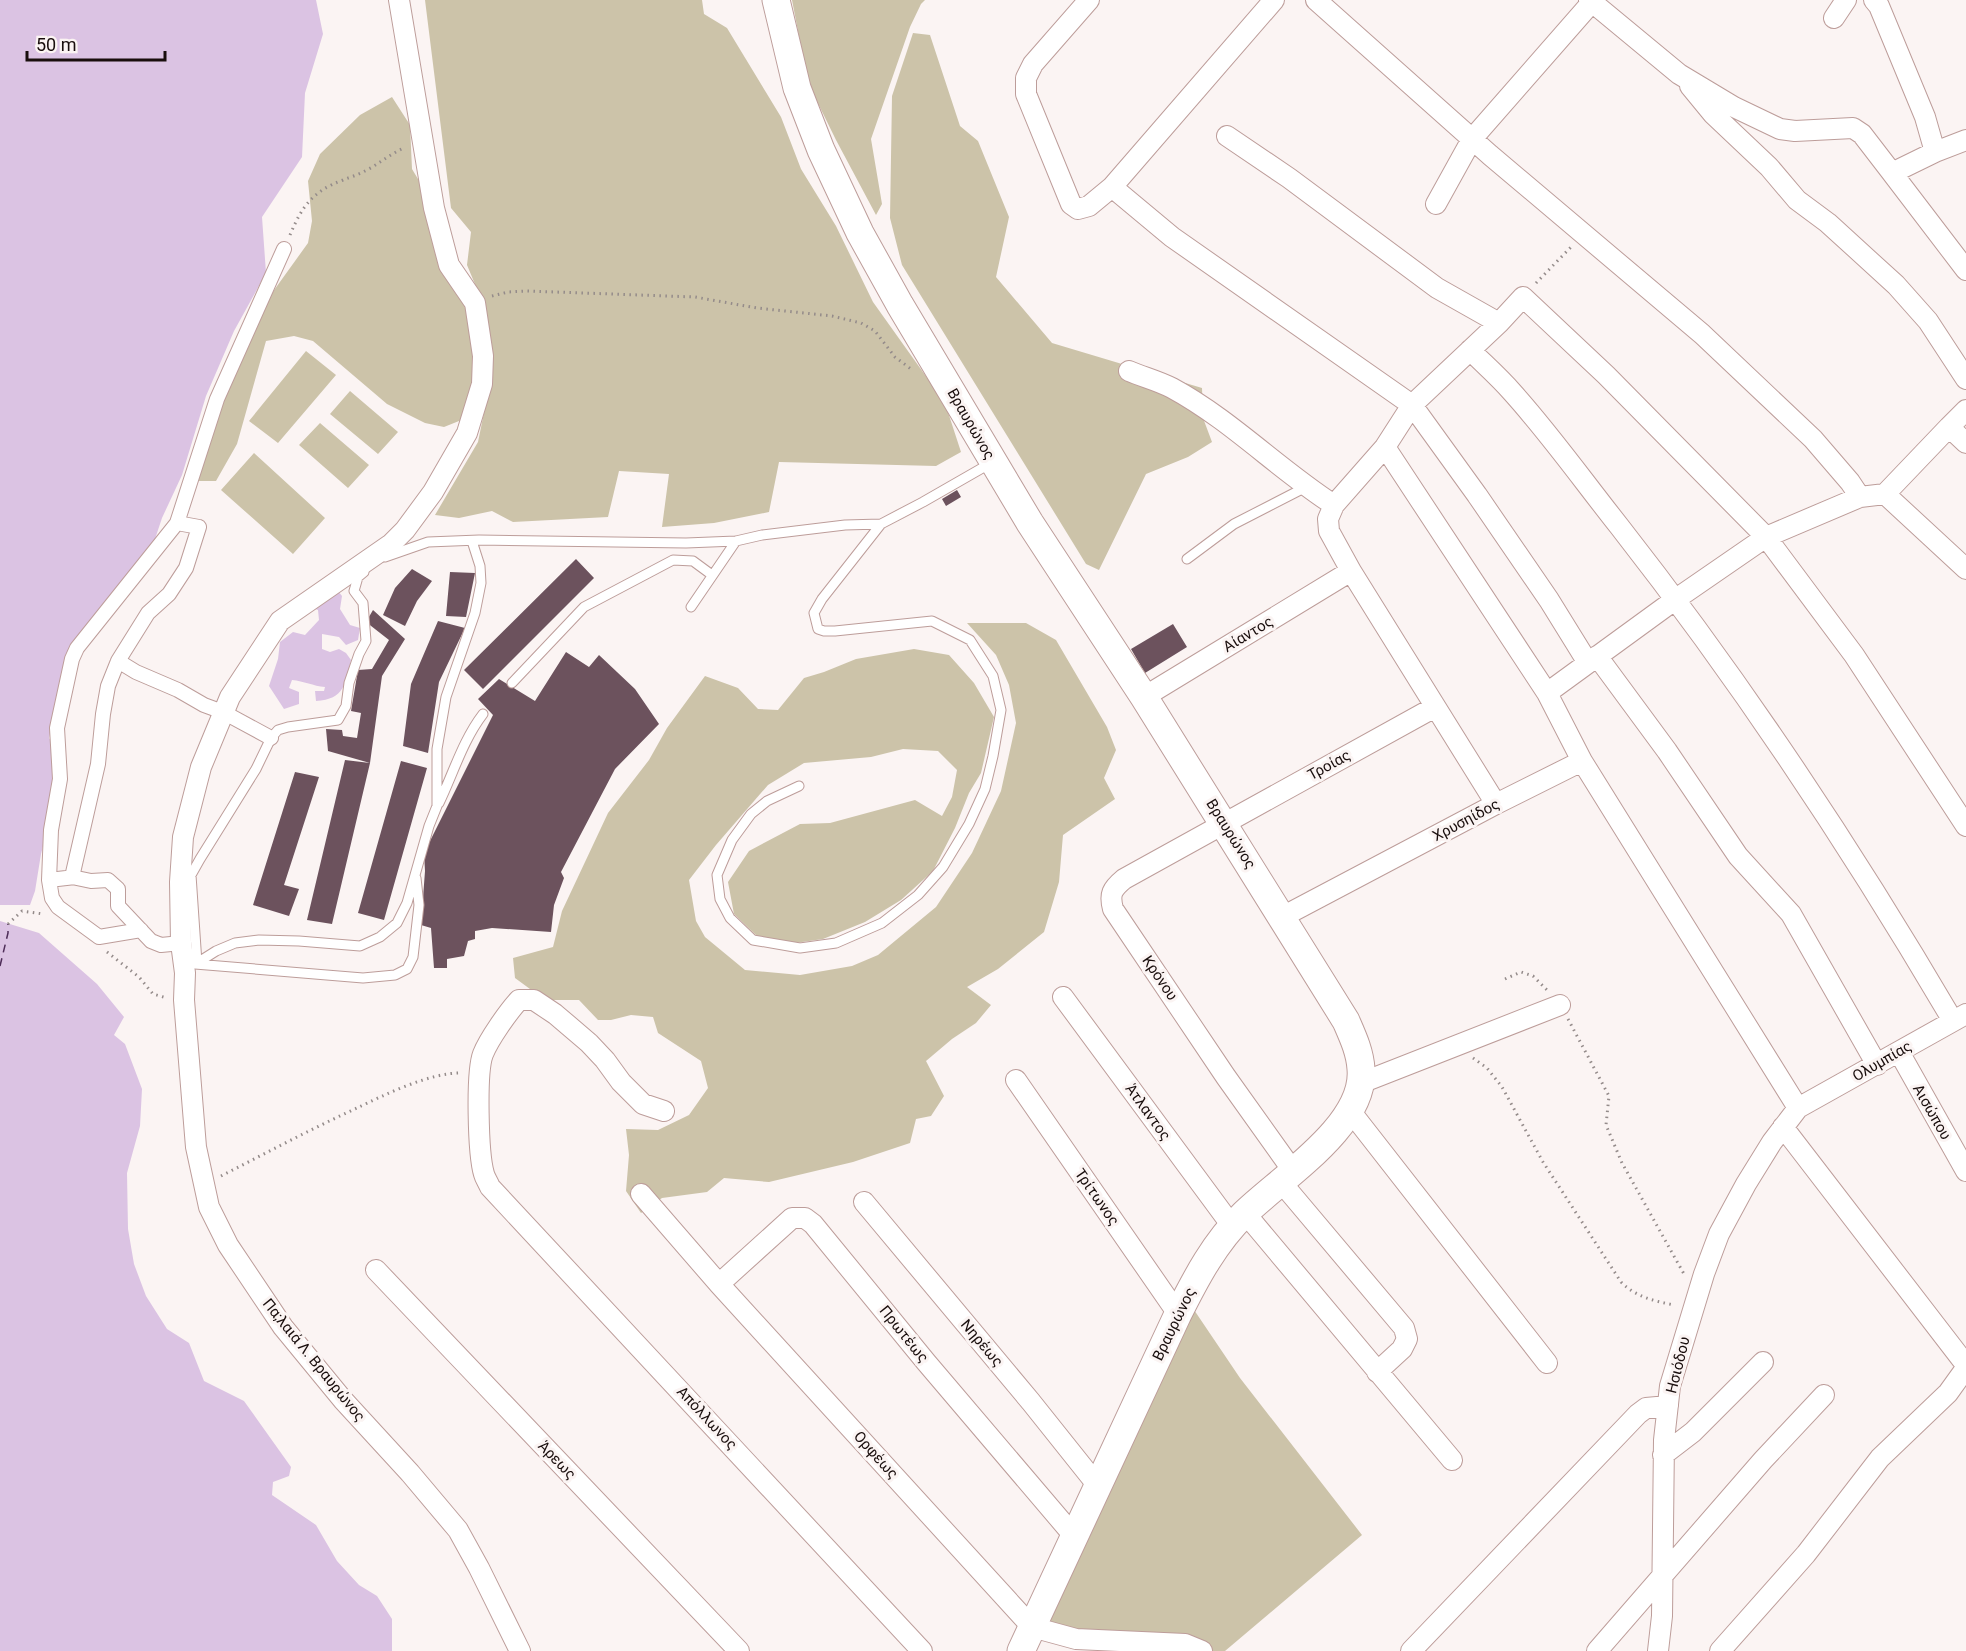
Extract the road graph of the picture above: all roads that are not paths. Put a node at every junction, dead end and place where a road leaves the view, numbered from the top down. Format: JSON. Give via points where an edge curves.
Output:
{"nodes":[{"id":1,"x":399,"y":0,"type":"edge"},
{"id":2,"x":776,"y":0,"type":"edge"},
{"id":3,"x":1089,"y":0,"type":"edge"},
{"id":4,"x":1274,"y":0,"type":"edge"},
{"id":5,"x":1316,"y":0,"type":"edge"},
{"id":6,"x":1846,"y":0,"type":"edge"},
{"id":7,"x":1875,"y":0,"type":"edge"},
{"id":8,"x":1592,"y":1,"type":"edge"},
{"id":9,"x":1834,"y":18,"type":"dead end"},
{"id":10,"x":1679,"y":74,"type":"junction"},
{"id":11,"x":1227,"y":136,"type":"dead end"},
{"id":12,"x":1472,"y":139,"type":"junction"},
{"id":13,"x":1966,"y":140,"type":"edge"},
{"id":14,"x":1935,"y":152,"type":"junction"},
{"id":15,"x":1892,"y":173,"type":"junction"},
{"id":16,"x":1112,"y":187,"type":"junction"},
{"id":17,"x":1436,"y":204,"type":"dead end"},
{"id":18,"x":284,"y":249,"type":"road end"},
{"id":19,"x":1966,"y":270,"type":"edge"},
{"id":20,"x":1498,"y":323,"type":"junction"},
{"id":21,"x":1470,"y":350,"type":"junction"},
{"id":22,"x":1129,"y":371,"type":"dead end"},
{"id":23,"x":1966,"y":380,"type":"edge"},
{"id":24,"x":1412,"y":405,"type":"junction"},
{"id":25,"x":1966,"y":410,"type":"edge"},
{"id":26,"x":1949,"y":428,"type":"junction"},
{"id":27,"x":1966,"y":443,"type":"edge"},
{"id":28,"x":1385,"y":447,"type":"junction"},
{"id":29,"x":993,"y":462,"type":"junction"},
{"id":30,"x":1306,"y":487,"type":"junction"},
{"id":31,"x":1885,"y":494,"type":"junction"},
{"id":32,"x":1860,"y":497,"type":"junction"},
{"id":33,"x":1334,"y":505,"type":"junction"},
{"id":34,"x":177,"y":523,"type":"junction"},
{"id":35,"x":881,"y":524,"type":"junction"},
{"id":36,"x":1766,"y":537,"type":"junction"},
{"id":37,"x":472,"y":541,"type":"junction"},
{"id":38,"x":736,"y":541,"type":"junction"},
{"id":39,"x":1187,"y":559,"type":"dead end"},
{"id":40,"x":1966,"y":569,"type":"edge"},
{"id":41,"x":1351,"y":571,"type":"junction"},
{"id":42,"x":712,"y":575,"type":"junction"},
{"id":43,"x":1676,"y":599,"type":"junction"},
{"id":44,"x":691,"y":607,"type":"dead end"},
{"id":45,"x":1592,"y":660,"type":"junction"},
{"id":46,"x":118,"y":661,"type":"junction"},
{"id":47,"x":512,"y":683,"type":"dead end"},
{"id":48,"x":1547,"y":693,"type":"junction"},
{"id":49,"x":1144,"y":697,"type":"junction"},
{"id":50,"x":1435,"y":707,"type":"junction"},
{"id":51,"x":223,"y":712,"type":"junction"},
{"id":52,"x":483,"y":714,"type":"dead end"},
{"id":53,"x":271,"y":738,"type":"junction"},
{"id":54,"x":1582,"y":761,"type":"junction"},
{"id":55,"x":799,"y":786,"type":"dead end"},
{"id":56,"x":1496,"y":804,"type":"junction"},
{"id":57,"x":437,"y":806,"type":"junction"},
{"id":58,"x":1224,"y":822,"type":"junction"},
{"id":59,"x":1966,"y":826,"type":"edge"},
{"id":60,"x":415,"y":873,"type":"junction"},
{"id":61,"x":75,"y":878,"type":"junction"},
{"id":62,"x":49,"y":880,"type":"junction"},
{"id":63,"x":1282,"y":917,"type":"junction"},
{"id":64,"x":141,"y":930,"type":"junction"},
{"id":65,"x":181,"y":943,"type":"junction"},
{"id":66,"x":190,"y":964,"type":"junction"},
{"id":67,"x":1063,"y":997,"type":"dead end"},
{"id":68,"x":1560,"y":1005,"type":"road end"},
{"id":69,"x":1959,"y":1018,"type":"edge"},
{"id":70,"x":1899,"y":1052,"type":"junction"},
{"id":71,"x":1877,"y":1065,"type":"junction"},
{"id":72,"x":1016,"y":1080,"type":"dead end"},
{"id":73,"x":1361,"y":1083,"type":"junction"},
{"id":74,"x":1798,"y":1108,"type":"junction"},
{"id":75,"x":664,"y":1111,"type":"dead end"},
{"id":76,"x":1351,"y":1112,"type":"junction"},
{"id":77,"x":1784,"y":1127,"type":"junction"},
{"id":78,"x":1966,"y":1172,"type":"edge"},
{"id":79,"x":1287,"y":1176,"type":"junction"},
{"id":80,"x":641,"y":1194,"type":"dead end"},
{"id":81,"x":864,"y":1202,"type":"dead end"},
{"id":82,"x":1239,"y":1220,"type":"junction"},
{"id":83,"x":376,"y":1270,"type":"dead end"},
{"id":84,"x":719,"y":1284,"type":"junction"},
{"id":85,"x":1178,"y":1314,"type":"junction"},
{"id":86,"x":1763,"y":1362,"type":"dead end"},
{"id":87,"x":1547,"y":1363,"type":"dead end"},
{"id":88,"x":1966,"y":1366,"type":"edge"},
{"id":89,"x":1377,"y":1372,"type":"junction"},
{"id":90,"x":1824,"y":1395,"type":"dead end"},
{"id":91,"x":1668,"y":1406,"type":"junction"},
{"id":92,"x":1663,"y":1455,"type":"junction"},
{"id":93,"x":1452,"y":1460,"type":"dead end"},
{"id":94,"x":1098,"y":1486,"type":"junction"},
{"id":95,"x":1074,"y":1536,"type":"junction"},
{"id":96,"x":1662,"y":1575,"type":"junction"},
{"id":97,"x":1026,"y":1639,"type":"edge"},
{"id":98,"x":1081,"y":1645,"type":"edge"},
{"id":99,"x":520,"y":1651,"type":"edge"},
{"id":100,"x":739,"y":1651,"type":"edge"},
{"id":101,"x":922,"y":1651,"type":"edge"},
{"id":102,"x":1202,"y":1651,"type":"edge"},
{"id":103,"x":1411,"y":1651,"type":"edge"},
{"id":104,"x":1597,"y":1651,"type":"edge"},
{"id":105,"x":1658,"y":1651,"type":"edge"},
{"id":106,"x":1720,"y":1651,"type":"edge"}],
"edges":[{"from":1,"to":51,"type":"street","name":"Πα;λαιά Λ. Βραυρώνος","via":[[434,208],[449,265],[475,303],[483,356],[482,384],[457,454],[405,531],[280,621]]},
{"from":2,"to":29,"type":"main road","name":"Βραυρώνος","via":[[797,88],[821,150],[860,233]]},
{"from":3,"to":16,"type":"street","via":[[1033,64],[1026,78],[1026,94],[1071,204],[1078,209],[1089,206]]},
{"from":4,"to":16,"type":"street"},
{"from":5,"to":12,"type":"street"},
{"from":6,"to":9,"type":"street"},
{"from":7,"to":14,"type":"street","via":[[1925,117]]},
{"from":8,"to":10,"type":"street"},
{"from":8,"to":12,"type":"street"},
{"from":10,"to":15,"type":"street","via":[[1780,129],[1853,128]]},
{"from":10,"to":23,"type":"street","via":[[1797,200],[1896,285],[1928,321]]},
{"from":11,"to":20,"type":"street","via":[[1437,288]]},
{"from":12,"to":17,"type":"street"},
{"from":12,"to":32,"type":"street","via":[[1702,334],[1813,439]]},
{"from":13,"to":14,"type":"street"},
{"from":14,"to":15,"type":"street"},
{"from":15,"to":19,"type":"street"},
{"from":16,"to":24,"type":"street","via":[[1172,237]]},
{"from":18,"to":34,"type":"street","via":[[217,399]]},
{"from":20,"to":21,"type":"street"},
{"from":20,"to":36,"type":"street","via":[[1523,297]]},
{"from":21,"to":24,"type":"street"},
{"from":21,"to":43,"type":"street","via":[[1512,391]]},
{"from":22,"to":30,"type":"street","via":[[1171,387],[1237,432]]},
{"from":24,"to":28,"type":"street"},
{"from":24,"to":45,"type":"street"},
{"from":25,"to":26,"type":"street"},
{"from":26,"to":27,"type":"street"},
{"from":26,"to":31,"type":"street"},
{"from":28,"to":33,"type":"street"},
{"from":28,"to":48,"type":"street"},
{"from":29,"to":35,"type":"lane"},
{"from":29,"to":49,"type":"main road","name":"Βραυρώνος"},
{"from":30,"to":33,"type":"street"},
{"from":30,"to":39,"type":"lane","via":[[1234,524]]},
{"from":31,"to":32,"type":"street"},
{"from":31,"to":40,"type":"street"},
{"from":32,"to":36,"type":"street"},
{"from":33,"to":41,"type":"street","via":[[1328,519],[1329,531]]},
{"from":34,"to":46,"type":"street","via":[[199,527],[186,568],[169,594],[148,613]]},
{"from":34,"to":62,"type":"street","via":[[72,659],[57,728],[60,779],[51,830]]},
{"from":35,"to":38,"type":"lane","via":[[845,525]]},
{"from":35,"to":55,"type":"lane","via":[[822,599],[814,613],[818,629],[835,631],[932,621],[970,640],[993,676],[1001,710],[985,789],[943,867],[918,895],[882,923],[836,944],[800,948],[753,940],[730,918],[720,899],[717,875],[732,840],[751,814],[767,801]]},
{"from":36,"to":43,"type":"street"},
{"from":36,"to":59,"type":"street","via":[[1854,655]]},
{"from":37,"to":38,"type":"lane"},
{"from":37,"to":53,"type":"lane","via":[[428,542],[387,556],[358,577],[354,591],[363,603],[366,641],[349,683],[346,706],[338,720],[288,727]]},
{"from":37,"to":57,"type":"lane","via":[[481,583],[475,613],[446,697],[437,749]]},
{"from":38,"to":42,"type":"lane"},
{"from":41,"to":49,"type":"street","name":"Αίαντος"},
{"from":41,"to":50,"type":"street"},
{"from":42,"to":44,"type":"lane"},
{"from":42,"to":47,"type":"lane","via":[[693,561],[674,560],[584,607]]},
{"from":43,"to":45,"type":"street"},
{"from":43,"to":69,"type":"street","via":[[1765,724]]},
{"from":45,"to":48,"type":"street"},
{"from":45,"to":71,"type":"street","via":[[1667,751],[1738,856],[1791,914]]},
{"from":46,"to":51,"type":"street"},
{"from":46,"to":61,"type":"street","via":[[106,695],[98,764],[72,877]]},
{"from":48,"to":54,"type":"street"},
{"from":49,"to":58,"type":"main road","name":"Βραυρώνος"},
{"from":50,"to":56,"type":"street"},
{"from":50,"to":58,"type":"street","name":"Τροίας"},
{"from":51,"to":53,"type":"street"},
{"from":51,"to":65,"type":"street","name":"Πα;λαιά Λ. Βραυρώνος","via":[[201,767],[183,837]]},
{"from":52,"to":57,"type":"lane"},
{"from":53,"to":66,"type":"lane","via":[[191,875]]},
{"from":54,"to":56,"type":"street","name":"Χρυσηίδος"},
{"from":54,"to":74,"type":"street"},
{"from":56,"to":63,"type":"street","name":"Χρυσηίδος"},
{"from":57,"to":60,"type":"lane"},
{"from":58,"to":63,"type":"main road","name":"Βραυρώνος"},
{"from":58,"to":79,"type":"street","name":"Κρόνου","via":[[1124,879],[1113,888],[1110,898],[1113,909]]},
{"from":60,"to":66,"type":"lane","via":[[397,922],[380,937],[360,946],[243,942]]},
{"from":60,"to":66,"type":"lane","via":[[419,905],[413,957],[407,969],[395,975],[363,978]]},
{"from":61,"to":62,"type":"street"},
{"from":61,"to":64,"type":"street","via":[[108,880],[118,889],[118,906]]},
{"from":62,"to":64,"type":"street","via":[[58,907],[99,937]]},
{"from":63,"to":73,"type":"main road","name":"Βραυρώνος","via":[[1346,1021],[1357,1047]]},
{"from":64,"to":65,"type":"street","via":[[161,945]]},
{"from":65,"to":66,"type":"street","name":"Πα;λαιά Λ. Βραυρώνος"},
{"from":66,"to":99,"type":"street","name":"Πα;λαιά Λ. Βραυρώνος","via":[[185,972],[184,1000],[196,1147],[209,1206],[228,1245],[283,1327],[458,1530]]},
{"from":67,"to":82,"type":"street","name":"Άτλαντος"},
{"from":68,"to":73,"type":"street"},
{"from":69,"to":70,"type":"street","name":"Ολυμπίας"},
{"from":70,"to":71,"type":"street","name":"Ολυμπίας"},
{"from":70,"to":78,"type":"street","name":"Αισώπου"},
{"from":71,"to":74,"type":"street","name":"Ολυμπίας"},
{"from":72,"to":85,"type":"street","name":"Τρίτωνος"},
{"from":73,"to":76,"type":"main road","name":"Βραυρώνος"},
{"from":74,"to":77,"type":"street","name":"Ησιόδου"},
{"from":75,"to":101,"type":"street","name":"Απόλλωνος","via":[[643,1104],[589,1043],[534,1000],[519,1000],[483,1053],[478,1074],[484,1174],[490,1186]]},
{"from":76,"to":79,"type":"main road","name":"Βραυρώνος"},
{"from":76,"to":87,"type":"street"},
{"from":77,"to":88,"type":"street"},
{"from":77,"to":91,"type":"street","name":"Ησιόδου","via":[[1719,1234],[1670,1386]]},
{"from":79,"to":82,"type":"main road","name":"Βραυρώνος"},
{"from":79,"to":89,"type":"street","via":[[1404,1328],[1407,1339],[1402,1349]]},
{"from":80,"to":84,"type":"street","name":"Ορφέως"},
{"from":81,"to":94,"type":"street","name":"Νηρέως"},
{"from":82,"to":85,"type":"main road","name":"Βραυρώνος","via":[[1199,1274]]},
{"from":82,"to":89,"type":"street","name":"Άτλαντος"},
{"from":83,"to":100,"type":"street","name":"Άρεως"},
{"from":84,"to":95,"type":"street","name":"Πρωτέως","via":[[792,1218],[805,1218]]},
{"from":84,"to":97,"type":"street","name":"Ορφέως"},
{"from":85,"to":94,"type":"main road","name":"Βραυρώνος"},
{"from":86,"to":92,"type":"street","via":[[1693,1432]]},
{"from":88,"to":106,"type":"street","via":[[1948,1394],[1880,1458],[1806,1554]]},
{"from":89,"to":93,"type":"street","name":"Άτλαντος"},
{"from":90,"to":96,"type":"street"},
{"from":91,"to":92,"type":"street","name":"Ησιόδου"},
{"from":91,"to":103,"type":"street","via":[[1646,1408],[1638,1414]]},
{"from":92,"to":96,"type":"street","name":"Ησιόδου"},
{"from":94,"to":95,"type":"main road","name":"Βραυρώνος"},
{"from":95,"to":97,"type":"main road","name":"Βραυρώνος"},
{"from":96,"to":104,"type":"street"},
{"from":96,"to":105,"type":"street","name":"Ησιόδου"},
{"from":97,"to":98,"type":"street"},
{"from":98,"to":102,"type":"street","via":[[1185,1644]]}]}
